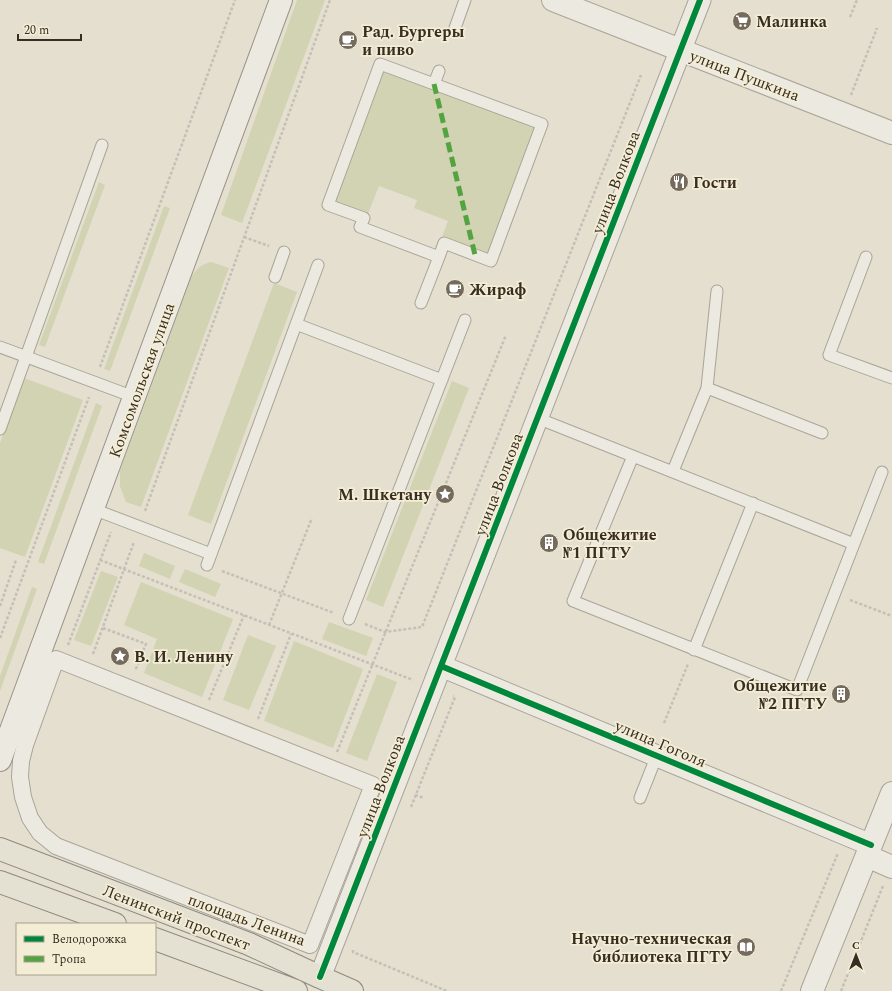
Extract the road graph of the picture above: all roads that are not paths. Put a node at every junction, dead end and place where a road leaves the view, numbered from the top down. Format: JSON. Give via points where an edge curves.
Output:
{"nodes":[{"id":1,"x":281,"y":0,"type":"edge"},
{"id":2,"x":465,"y":0,"type":"edge"},
{"id":3,"x":554,"y":0,"type":"edge"},
{"id":4,"x":700,"y":0,"type":"edge"},
{"id":5,"x":455,"y":28,"type":"dead end"},
{"id":6,"x":681,"y":50,"type":"junction"},
{"id":7,"x":439,"y":71,"type":"dead end"},
{"id":8,"x":434,"y":84,"type":"junction"},
{"id":9,"x":892,"y":133,"type":"edge"},
{"id":10,"x":102,"y":145,"type":"dead end"},
{"id":11,"x":284,"y":252,"type":"dead end"},
{"id":12,"x":439,"y":257,"type":"junction"},
{"id":13,"x":866,"y":257,"type":"dead end"},
{"id":14,"x":318,"y":265,"type":"dead end"},
{"id":15,"x":275,"y":277,"type":"dead end"},
{"id":16,"x":718,"y":291,"type":"dead end"},
{"id":17,"x":421,"y":304,"type":"dead end"},
{"id":18,"x":465,"y":320,"type":"dead end"},
{"id":19,"x":296,"y":324,"type":"junction"},
{"id":20,"x":0,"y":347,"type":"edge"},
{"id":21,"x":26,"y":357,"type":"junction"},
{"id":22,"x":892,"y":378,"type":"edge"},
{"id":23,"x":442,"y":380,"type":"junction"},
{"id":24,"x":707,"y":388,"type":"junction"},
{"id":25,"x":134,"y":398,"type":"junction"},
{"id":26,"x":537,"y":418,"type":"junction"},
{"id":27,"x":0,"y":429,"type":"edge"},
{"id":28,"x":822,"y":433,"type":"dead end"},
{"id":29,"x":633,"y":456,"type":"junction"},
{"id":30,"x":673,"y":471,"type":"junction"},
{"id":31,"x":882,"y":472,"type":"dead end"},
{"id":32,"x":753,"y":503,"type":"junction"},
{"id":33,"x":93,"y":509,"type":"junction"},
{"id":34,"x":854,"y":544,"type":"junction"},
{"id":35,"x":212,"y":554,"type":"junction"},
{"id":36,"x":207,"y":565,"type":"road end"},
{"id":37,"x":349,"y":619,"type":"road end"},
{"id":38,"x":694,"y":650,"type":"junction"},
{"id":39,"x":441,"y":666,"type":"junction"},
{"id":40,"x":252,"y":736,"type":"joint"},
{"id":41,"x":656,"y":756,"type":"junction"},
{"id":42,"x":0,"y":760,"type":"edge"},
{"id":43,"x":892,"y":793,"type":"edge"},
{"id":44,"x":640,"y":798,"type":"dead end"},
{"id":45,"x":886,"y":827,"type":"edge"},
{"id":46,"x":0,"y":849,"type":"edge"},
{"id":47,"x":869,"y":850,"type":"junction"},
{"id":48,"x":891,"y":866,"type":"edge"},
{"id":49,"x":0,"y":882,"type":"edge"},
{"id":50,"x":112,"y":923,"type":"edge"},
{"id":51,"x":156,"y":939,"type":"edge"},
{"id":52,"x":320,"y":977,"type":"junction"},
{"id":53,"x":296,"y":991,"type":"edge"},
{"id":54,"x":352,"y":991,"type":"edge"},
{"id":55,"x":812,"y":991,"type":"edge"}],
"edges":[{"from":1,"to":25,"type":"main road","name":"Комсомольская улица"},
{"from":2,"to":5,"type":"lane"},
{"from":3,"to":6,"type":"main road","name":"улица Пушкина"},
{"from":4,"to":6,"type":"street","name":"улица Волкова"},
{"from":6,"to":9,"type":"main road","name":"улица Пушкина"},
{"from":6,"to":26,"type":"street","name":"улица Волкова"},
{"from":7,"to":8,"type":"lane"},
{"from":8,"to":12,"type":"lane","via":[[542,124],[491,260],[444,243]]},
{"from":8,"to":12,"type":"lane","via":[[380,64],[328,205],[364,218],[360,228]]},
{"from":10,"to":21,"type":"lane"},
{"from":11,"to":15,"type":"lane"},
{"from":12,"to":17,"type":"lane"},
{"from":13,"to":22,"type":"lane","via":[[829,355]]},
{"from":14,"to":19,"type":"lane"},
{"from":16,"to":24,"type":"lane"},
{"from":18,"to":23,"type":"lane"},
{"from":19,"to":23,"type":"lane"},
{"from":19,"to":35,"type":"lane"},
{"from":20,"to":21,"type":"lane"},
{"from":21,"to":25,"type":"lane"},
{"from":21,"to":27,"type":"lane"},
{"from":23,"to":37,"type":"lane"},
{"from":24,"to":28,"type":"lane"},
{"from":24,"to":30,"type":"lane"},
{"from":25,"to":33,"type":"main road","name":"Комсомольская улица"},
{"from":26,"to":29,"type":"lane"},
{"from":26,"to":39,"type":"street","name":"улица Волкова"},
{"from":29,"to":30,"type":"lane"},
{"from":29,"to":38,"type":"lane","via":[[573,601]]},
{"from":30,"to":32,"type":"lane"},
{"from":31,"to":34,"type":"lane"},
{"from":32,"to":34,"type":"lane"},
{"from":32,"to":38,"type":"lane"},
{"from":33,"to":35,"type":"lane"},
{"from":33,"to":42,"type":"main road","name":"Комсомольская улица"},
{"from":34,"to":38,"type":"lane","via":[[797,690]]},
{"from":35,"to":36,"type":"lane"},
{"from":39,"to":41,"type":"street","name":"улица Гоголя"},
{"from":39,"to":52,"type":"street","name":"улица Волкова"},
{"from":40,"to":40,"type":"street","name":"площадь Ленина","via":[[56,659],[21,761],[23,797],[30,818],[40,833],[56,846],[310,945],[372,785]]},
{"from":41,"to":44,"type":"lane"},
{"from":41,"to":47,"type":"street","name":"улица Гоголя","via":[[846,834]]},
{"from":43,"to":45,"type":"main road"},
{"from":45,"to":47,"type":"main road"},
{"from":46,"to":52,"type":"main road","name":"Ленинский проспект","via":[[250,944]]},
{"from":47,"to":48,"type":"main road","name":"улица Гоголя"},
{"from":47,"to":55,"type":"main road"},
{"from":49,"to":50,"type":"main road","name":"Ленинский проспект"},
{"from":51,"to":53,"type":"main road","name":"Ленинский проспект"},
{"from":52,"to":54,"type":"main road","name":"Ленинский проспект"}]}
